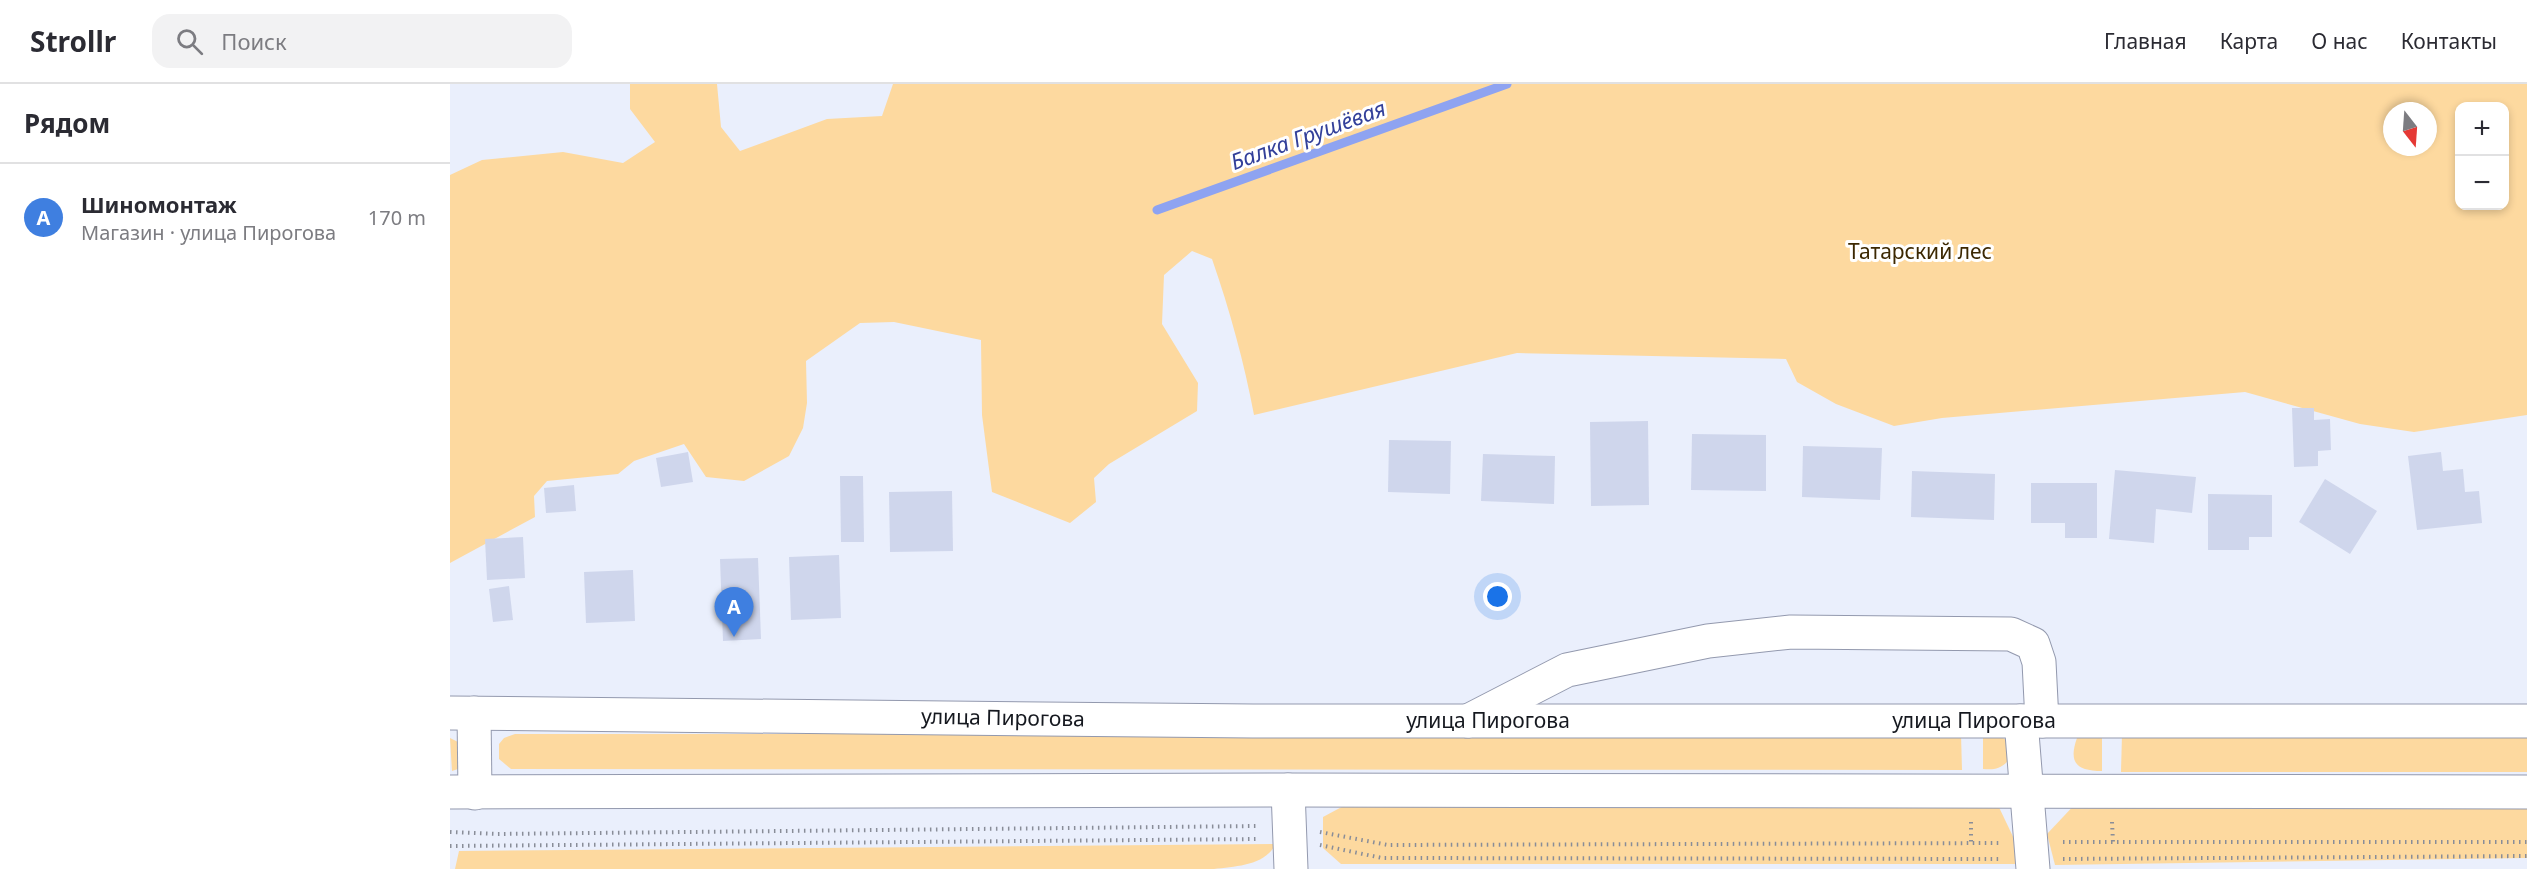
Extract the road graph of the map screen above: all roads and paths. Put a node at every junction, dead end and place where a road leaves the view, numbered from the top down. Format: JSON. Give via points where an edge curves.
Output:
{"nodes":[{"id":1,"x":462,"y":713,"type":"edge"},
{"id":2,"x":1468,"y":721,"type":"junction"},
{"id":3,"x":2032,"y":721,"type":"junction"},
{"id":4,"x":2527,"y":721,"type":"edge"},
{"id":5,"x":1288,"y":790,"type":"junction"},
{"id":6,"x":2026,"y":792,"type":"junction"},
{"id":7,"x":2527,"y":792,"type":"edge"},
{"id":8,"x":462,"y":793,"type":"edge"},
{"id":9,"x":450,"y":832,"type":"edge"},
{"id":10,"x":2527,"y":842,"type":"edge"},
{"id":11,"x":1289,"y":844,"type":"edge"},
{"id":12,"x":450,"y":846,"type":"edge"},
{"id":13,"x":2527,"y":856,"type":"edge"},
{"id":14,"x":2031,"y":857,"type":"edge"}],
"edges":[{"from":1,"to":2,"type":"main road","name":"улица Пирогова"},
{"from":1,"to":8,"type":"main road"},
{"from":2,"to":3,"type":"main road","name":"улица Пирогова"},
{"from":2,"to":3,"type":"main road","via":[[1567,670],[1708,640],[1791,632],[2011,634],[2033,644],[2039,662]]},
{"from":3,"to":4,"type":"main road","name":"улица Пирогова"},
{"from":3,"to":6,"type":"main road"},
{"from":5,"to":6,"type":"main road"},
{"from":5,"to":8,"type":"main road"},
{"from":5,"to":11,"type":"main road"},
{"from":6,"to":7,"type":"main road"},
{"from":6,"to":14,"type":"main road"},
{"from":9,"to":11,"type":"path"},
{"from":10,"to":14,"type":"path"},
{"from":11,"to":12,"type":"path"},
{"from":11,"to":14,"type":"path"},
{"from":11,"to":14,"type":"path","via":[[1382,858]]},
{"from":13,"to":14,"type":"path"}]}
